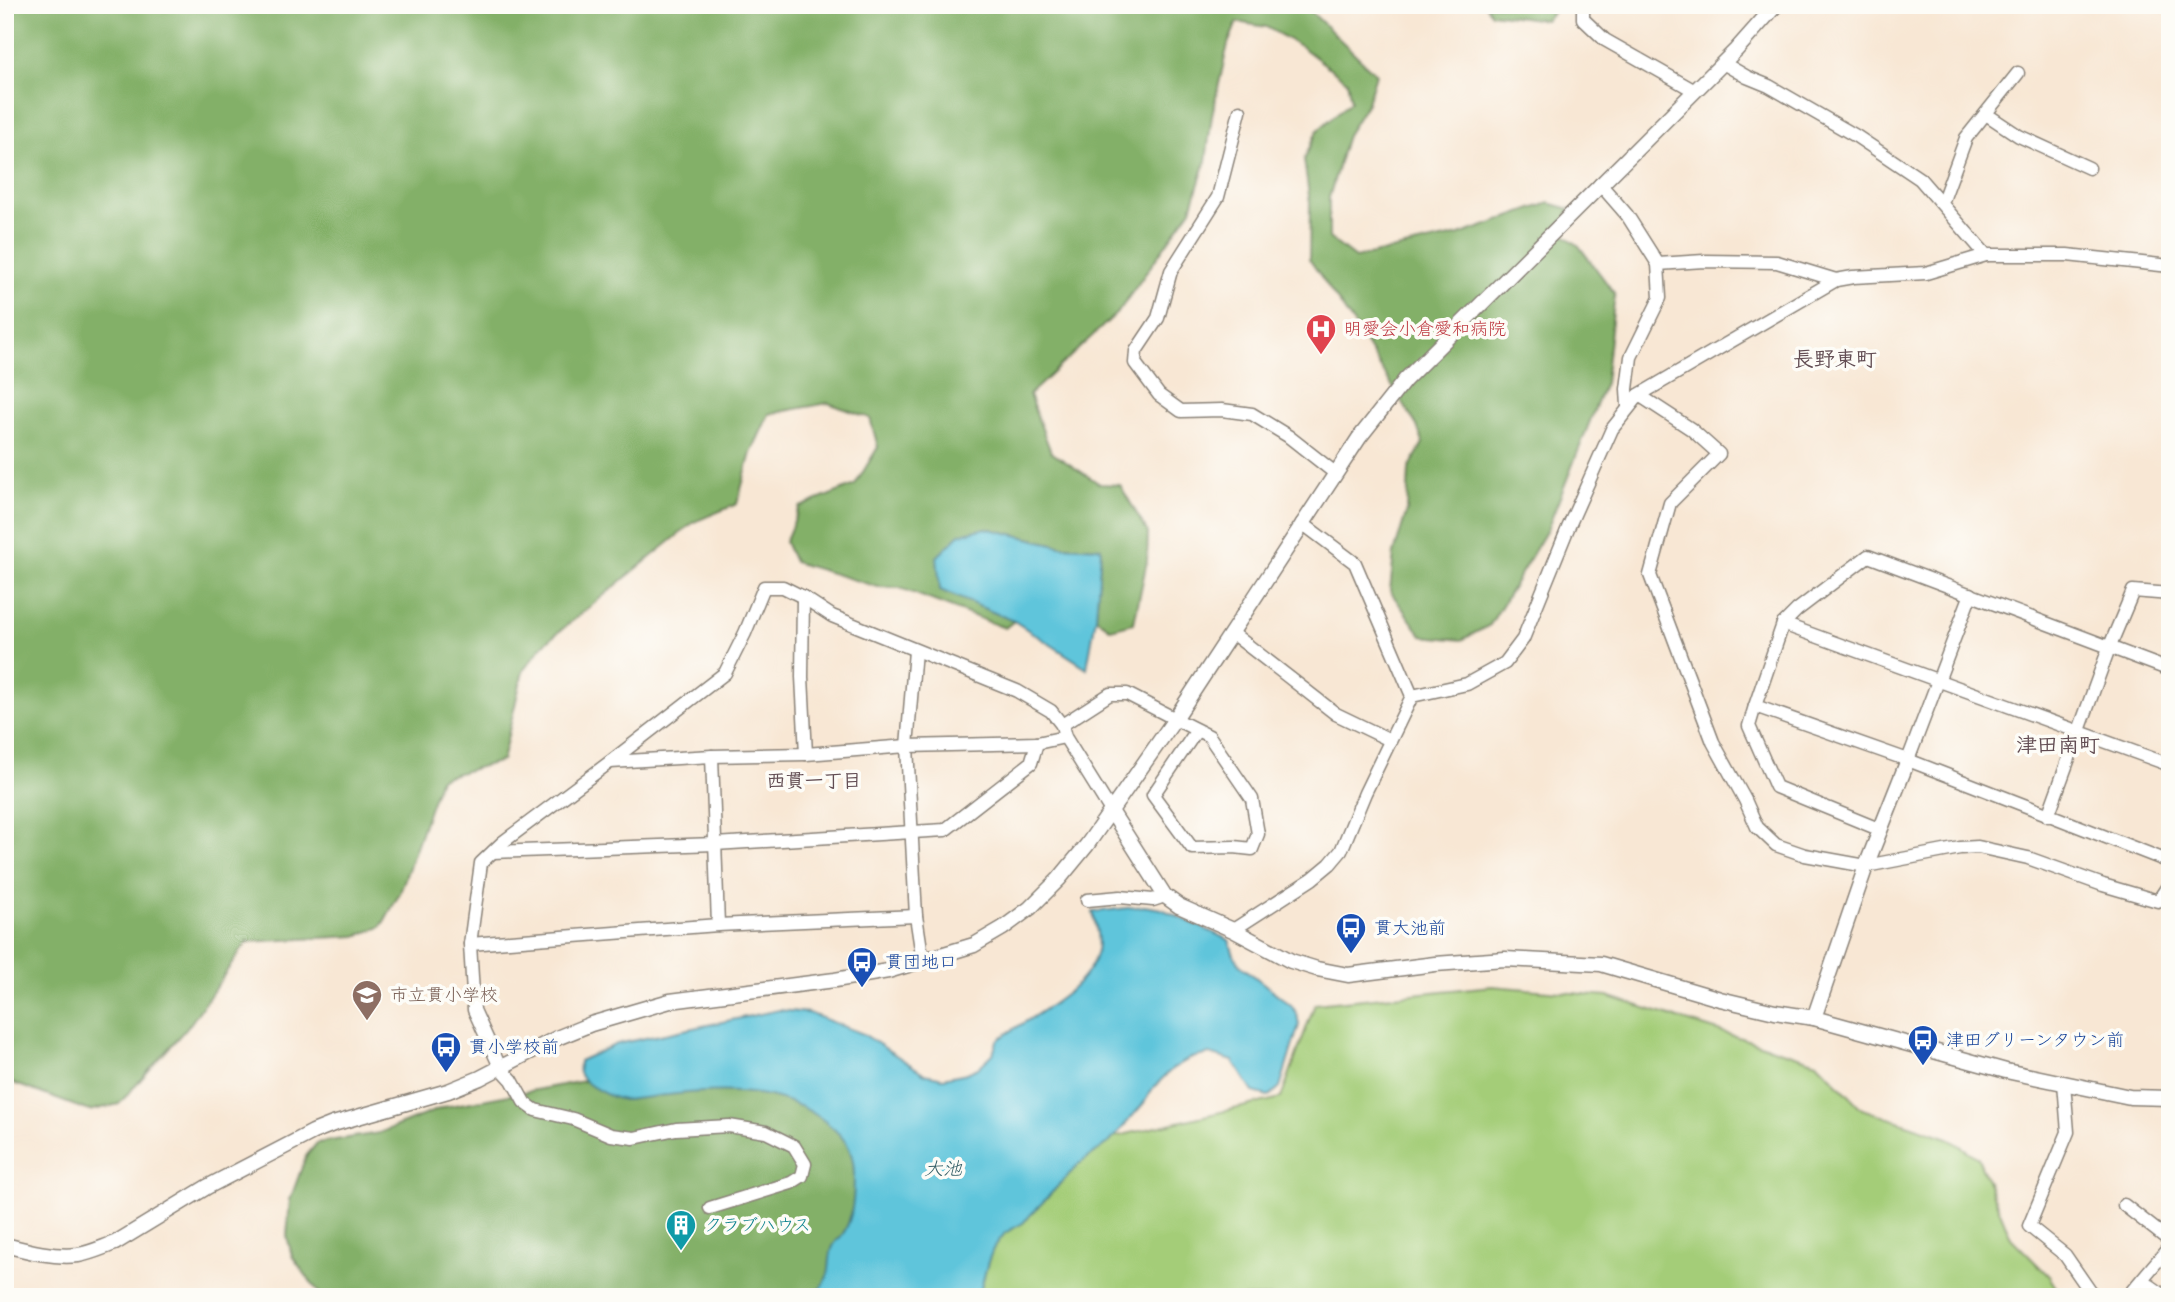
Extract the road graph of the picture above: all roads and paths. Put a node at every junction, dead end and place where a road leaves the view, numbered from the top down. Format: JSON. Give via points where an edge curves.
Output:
{"nodes":[{"id":1,"x":1583,"y":5,"type":"edge"},
{"id":2,"x":1776,"y":5,"type":"edge"},
{"id":3,"x":1723,"y":63,"type":"junction"},
{"id":4,"x":2018,"y":73,"type":"dead end"},
{"id":5,"x":1695,"y":91,"type":"junction"},
{"id":6,"x":1240,"y":111,"type":"dead end"},
{"id":7,"x":1986,"y":114,"type":"junction"},
{"id":8,"x":2090,"y":168,"type":"dead end"},
{"id":9,"x":1600,"y":184,"type":"junction"},
{"id":10,"x":1942,"y":203,"type":"junction"},
{"id":11,"x":1986,"y":255,"type":"junction"},
{"id":12,"x":1658,"y":264,"type":"junction"},
{"id":13,"x":2170,"y":265,"type":"edge"},
{"id":14,"x":1836,"y":280,"type":"junction"},
{"id":15,"x":1639,"y":395,"type":"junction"},
{"id":16,"x":1628,"y":406,"type":"junction"},
{"id":17,"x":1335,"y":473,"type":"junction"},
{"id":18,"x":1302,"y":523,"type":"junction"},
{"id":19,"x":1971,"y":594,"type":"junction"},
{"id":20,"x":2170,"y":594,"type":"edge"},
{"id":21,"x":803,"y":597,"type":"junction"},
{"id":22,"x":1783,"y":624,"type":"junction"},
{"id":23,"x":1233,"y":633,"type":"junction"},
{"id":24,"x":2109,"y":648,"type":"junction"},
{"id":25,"x":915,"y":651,"type":"junction"},
{"id":26,"x":2170,"y":670,"type":"edge"},
{"id":27,"x":1937,"y":679,"type":"junction"},
{"id":28,"x":1412,"y":696,"type":"junction"},
{"id":29,"x":1755,"y":706,"type":"junction"},
{"id":30,"x":1175,"y":719,"type":"junction"},
{"id":31,"x":1197,"y":730,"type":"junction"},
{"id":32,"x":1064,"y":731,"type":"junction"},
{"id":33,"x":2079,"y":731,"type":"junction"},
{"id":34,"x":1390,"y":740,"type":"junction"},
{"id":35,"x":1037,"y":743,"type":"junction"},
{"id":36,"x":907,"y":746,"type":"junction"},
{"id":37,"x":806,"y":754,"type":"junction"},
{"id":38,"x":712,"y":756,"type":"junction"},
{"id":39,"x":1908,"y":760,"type":"junction"},
{"id":40,"x":610,"y":762,"type":"junction"},
{"id":41,"x":2170,"y":765,"type":"edge"},
{"id":42,"x":1111,"y":811,"type":"junction"},
{"id":43,"x":2048,"y":816,"type":"junction"},
{"id":44,"x":1881,"y":830,"type":"junction"},
{"id":45,"x":912,"y":834,"type":"junction"},
{"id":46,"x":715,"y":844,"type":"junction"},
{"id":47,"x":493,"y":852,"type":"junction"},
{"id":48,"x":2170,"y":862,"type":"edge"},
{"id":49,"x":1866,"y":866,"type":"junction"},
{"id":50,"x":2170,"y":883,"type":"edge"},
{"id":51,"x":1165,"y":896,"type":"junction"},
{"id":52,"x":1087,"y":900,"type":"dead end"},
{"id":53,"x":916,"y":916,"type":"junction"},
{"id":54,"x":718,"y":925,"type":"junction"},
{"id":55,"x":1233,"y":930,"type":"junction"},
{"id":56,"x":470,"y":944,"type":"junction"},
{"id":57,"x":923,"y":962,"type":"junction"},
{"id":58,"x":1814,"y":1018,"type":"junction"},
{"id":59,"x":500,"y":1067,"type":"junction"},
{"id":60,"x":2064,"y":1083,"type":"junction"},
{"id":61,"x":2170,"y":1098,"type":"edge"},
{"id":62,"x":2124,"y":1205,"type":"dead end"},
{"id":63,"x":710,"y":1208,"type":"dead end"},
{"id":64,"x":2170,"y":1241,"type":"edge"},
{"id":65,"x":5,"y":1245,"type":"edge"},
{"id":66,"x":2170,"y":1246,"type":"edge"},
{"id":67,"x":2142,"y":1280,"type":"junction"},
{"id":68,"x":2094,"y":1297,"type":"edge"},
{"id":69,"x":2127,"y":1297,"type":"edge"},
{"id":70,"x":2166,"y":1297,"type":"edge"}],
"edges":[{"from":1,"to":5,"type":"street","via":[[1583,19],[1605,40]]},
{"from":2,"to":3,"type":"street"},
{"from":3,"to":5,"type":"street"},
{"from":3,"to":10,"type":"street","via":[[1856,136],[1920,179]]},
{"from":4,"to":7,"type":"street"},
{"from":5,"to":9,"type":"street"},
{"from":6,"to":17,"type":"street","via":[[1218,197],[1171,271],[1158,318],[1136,351],[1135,362],[1159,395],[1181,411],[1252,414]]},
{"from":7,"to":8,"type":"street","via":[[2019,136]]},
{"from":7,"to":10,"type":"street","via":[[1966,138]]},
{"from":9,"to":12,"type":"street","via":[[1627,215]]},
{"from":9,"to":17,"type":"street","via":[[1405,380]]},
{"from":10,"to":11,"type":"street"},
{"from":11,"to":13,"type":"street","via":[[2067,255]]},
{"from":11,"to":14,"type":"street","via":[[1926,273]]},
{"from":12,"to":14,"type":"street","via":[[1777,262]]},
{"from":12,"to":16,"type":"street","via":[[1660,298],[1631,357]]},
{"from":14,"to":15,"type":"street"},
{"from":15,"to":16,"type":"street"},
{"from":15,"to":49,"type":"street","via":[[1691,429],[1719,454],[1670,503],[1650,575],[1713,742],[1757,827],[1776,845]]},
{"from":16,"to":28,"type":"street","via":[[1612,429],[1523,639],[1505,663],[1467,684]]},
{"from":17,"to":18,"type":"street"},
{"from":18,"to":23,"type":"street"},
{"from":18,"to":28,"type":"street","via":[[1355,563]]},
{"from":19,"to":22,"type":"street","via":[[1868,556]]},
{"from":19,"to":24,"type":"street"},
{"from":19,"to":27,"type":"street"},
{"from":20,"to":24,"type":"street","via":[[2133,591]]},
{"from":21,"to":25,"type":"street","via":[[832,616]]},
{"from":21,"to":37,"type":"street"},
{"from":21,"to":40,"type":"street","via":[[783,587],[764,587],[725,673]]},
{"from":22,"to":27,"type":"street"},
{"from":22,"to":29,"type":"street"},
{"from":23,"to":30,"type":"street"},
{"from":23,"to":34,"type":"street","via":[[1336,714]]},
{"from":24,"to":26,"type":"street"},
{"from":24,"to":33,"type":"street"},
{"from":25,"to":32,"type":"street","via":[[1017,691],[1051,711]]},
{"from":25,"to":36,"type":"street"},
{"from":27,"to":33,"type":"street"},
{"from":27,"to":39,"type":"street"},
{"from":28,"to":34,"type":"street"},
{"from":29,"to":39,"type":"street"},
{"from":29,"to":44,"type":"street","via":[[1749,726],[1776,787]]},
{"from":30,"to":31,"type":"street"},
{"from":30,"to":32,"type":"street","via":[[1127,694],[1110,694]]},
{"from":30,"to":42,"type":"street"},
{"from":31,"to":31,"type":"street","via":[[1209,736],[1252,799],[1258,834],[1252,849],[1192,848],[1153,795]]},
{"from":32,"to":35,"type":"street"},
{"from":32,"to":42,"type":"street"},
{"from":33,"to":41,"type":"street"},
{"from":33,"to":43,"type":"street"},
{"from":34,"to":55,"type":"street","via":[[1341,851],[1330,864]]},
{"from":35,"to":36,"type":"street"},
{"from":35,"to":45,"type":"street","via":[[1031,763],[945,830]]},
{"from":36,"to":37,"type":"street"},
{"from":36,"to":45,"type":"street"},
{"from":37,"to":38,"type":"street"},
{"from":38,"to":40,"type":"street"},
{"from":38,"to":46,"type":"street"},
{"from":39,"to":43,"type":"street"},
{"from":39,"to":44,"type":"street"},
{"from":40,"to":47,"type":"street"},
{"from":42,"to":51,"type":"street"},
{"from":42,"to":57,"type":"street","via":[[1059,879],[1030,908],[974,945]]},
{"from":43,"to":48,"type":"street"},
{"from":44,"to":49,"type":"street"},
{"from":45,"to":46,"type":"street"},
{"from":45,"to":53,"type":"street"},
{"from":46,"to":47,"type":"street"},
{"from":46,"to":54,"type":"street"},
{"from":47,"to":56,"type":"street","via":[[481,863]]},
{"from":49,"to":50,"type":"street","via":[[1978,847],[2028,858],[2158,901]]},
{"from":49,"to":58,"type":"street"},
{"from":51,"to":52,"type":"street"},
{"from":51,"to":55,"type":"street"},
{"from":53,"to":54,"type":"street"},
{"from":53,"to":57,"type":"street"},
{"from":54,"to":56,"type":"street"},
{"from":55,"to":58,"type":"street","via":[[1292,961],[1348,975],[1505,959],[1601,964],[1720,999]]},
{"from":56,"to":59,"type":"street","via":[[474,1010]]},
{"from":57,"to":59,"type":"street","via":[[835,980],[670,1001],[591,1024]]},
{"from":58,"to":60,"type":"street","via":[[1942,1055]]},
{"from":59,"to":63,"type":"street","via":[[535,1110],[611,1135],[634,1138],[676,1129],[729,1126],[781,1138],[801,1156],[805,1164],[802,1176],[791,1183]]},
{"from":59,"to":65,"type":"street","via":[[448,1091],[313,1132],[100,1249],[64,1256]]},
{"from":60,"to":61,"type":"street","via":[[2130,1097]]},
{"from":60,"to":68,"type":"street","via":[[2068,1132],[2029,1226],[2065,1255]]},
{"from":62,"to":64,"type":"street"},
{"from":66,"to":67,"type":"street"},
{"from":67,"to":69,"type":"street"},
{"from":67,"to":70,"type":"street"}]}
